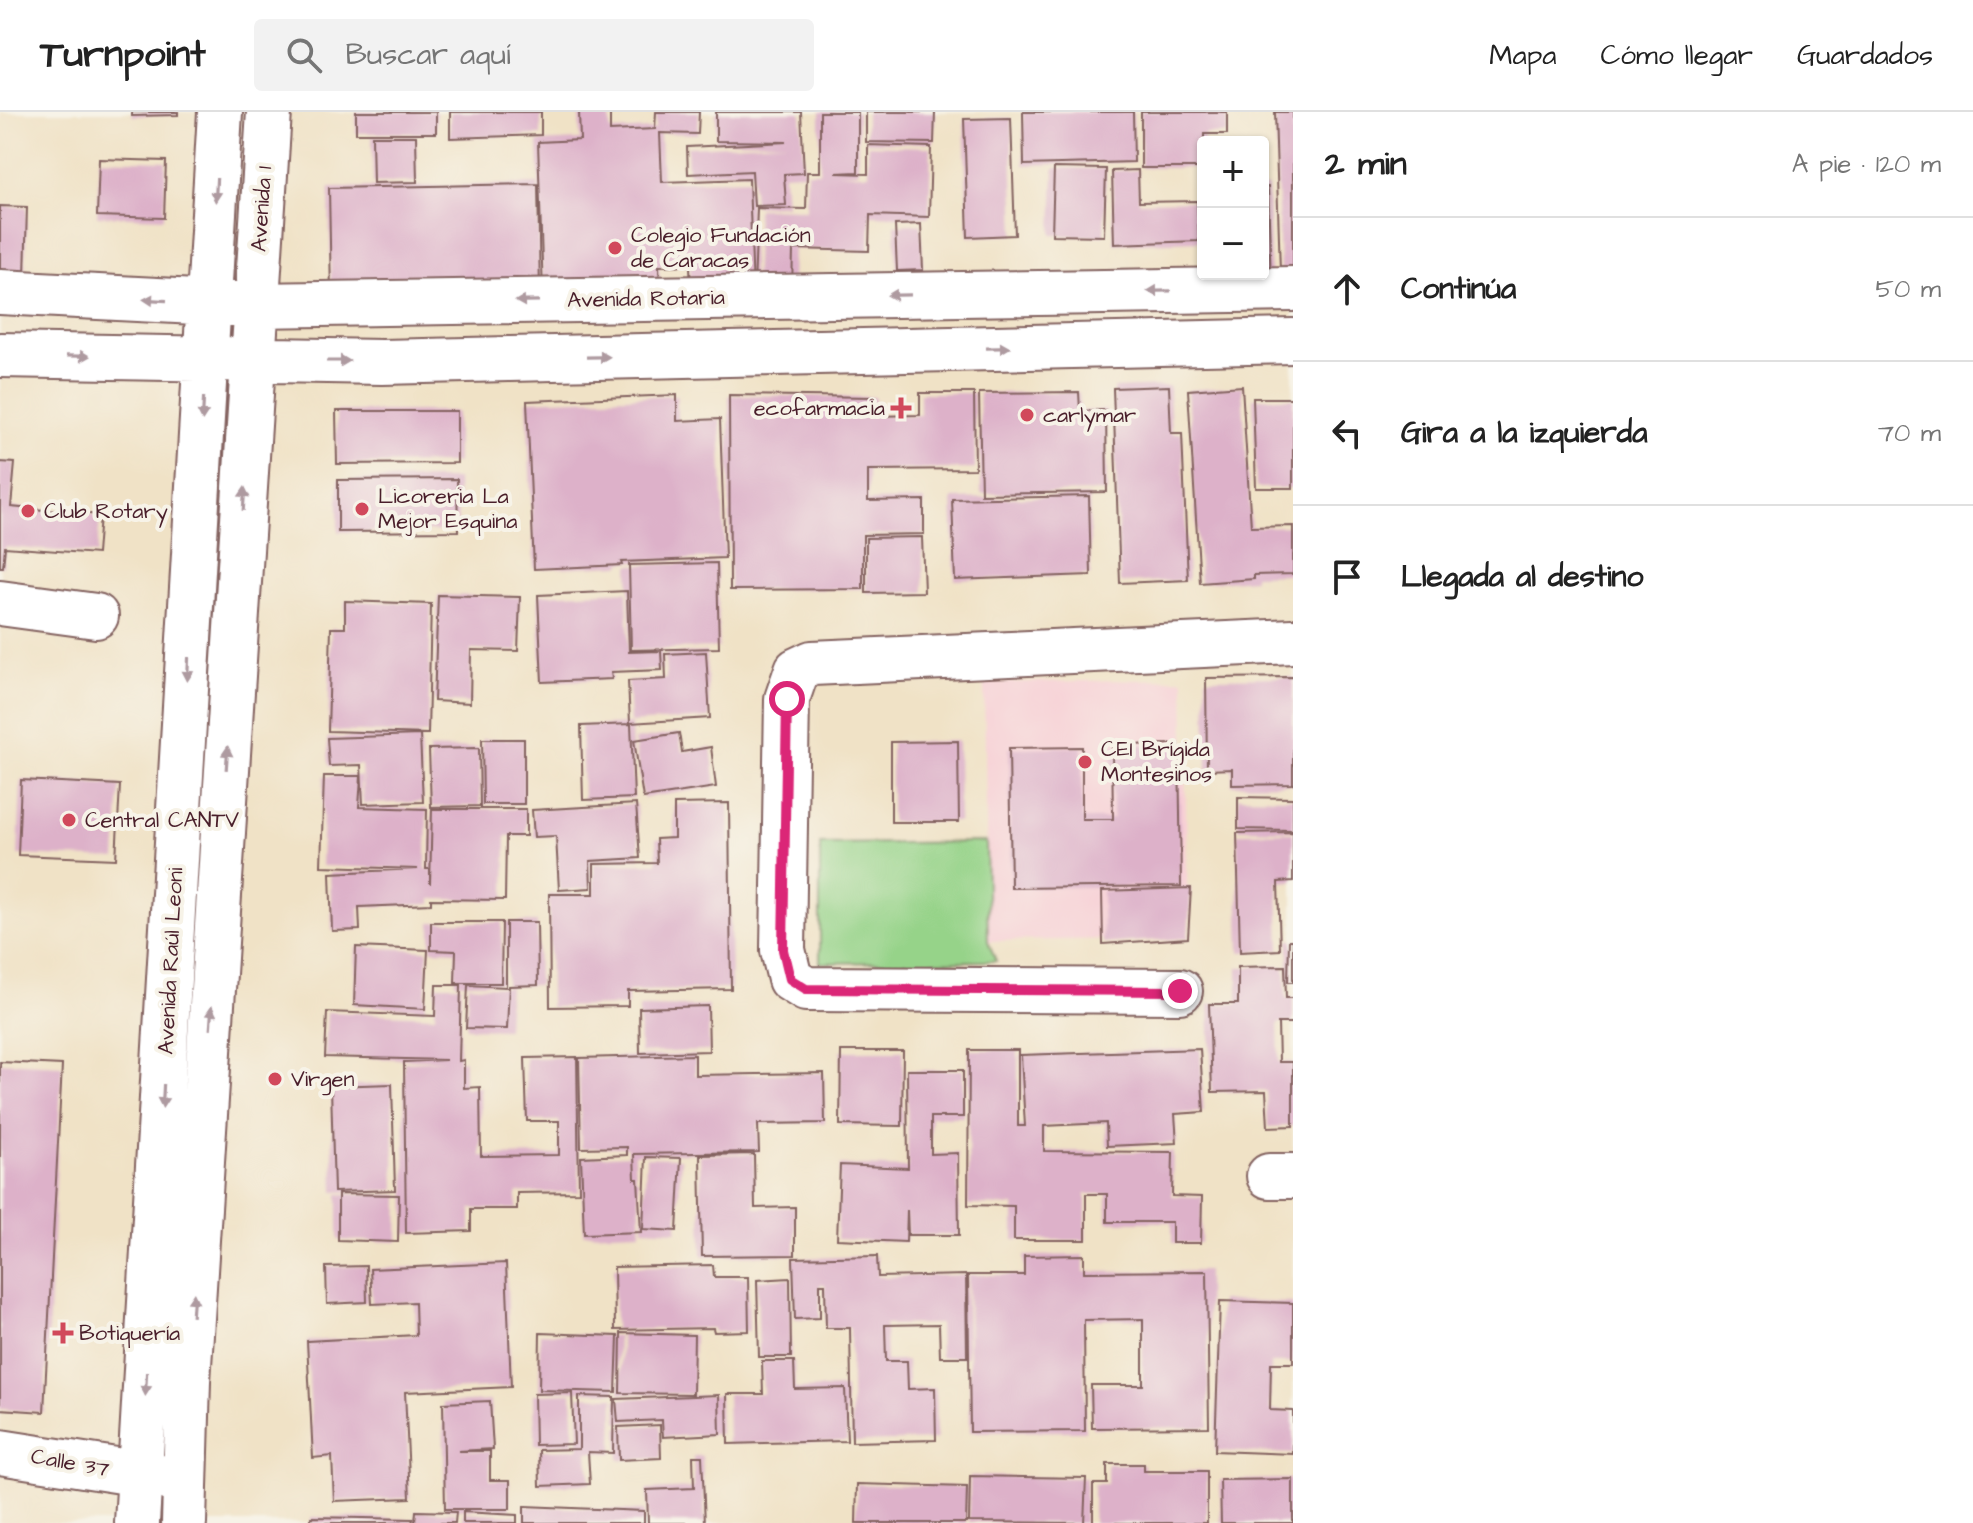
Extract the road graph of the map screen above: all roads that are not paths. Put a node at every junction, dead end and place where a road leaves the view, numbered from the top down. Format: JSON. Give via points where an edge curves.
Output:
{"nodes":[{"id":1,"x":220,"y":112,"type":"edge"},
{"id":2,"x":269,"y":112,"type":"edge"},
{"id":3,"x":1293,"y":289,"type":"edge"},
{"id":4,"x":0,"y":292,"type":"edge"},
{"id":5,"x":209,"y":303,"type":"junction"},
{"id":6,"x":255,"y":305,"type":"junction"},
{"id":7,"x":1293,"y":341,"type":"edge"},
{"id":8,"x":0,"y":355,"type":"edge"},
{"id":9,"x":206,"y":358,"type":"junction"},
{"id":10,"x":252,"y":361,"type":"junction"},
{"id":11,"x":0,"y":603,"type":"edge"},
{"id":12,"x":96,"y":616,"type":"dead end"},
{"id":13,"x":1293,"y":641,"type":"edge"},
{"id":14,"x":1180,"y":991,"type":"dead end"},
{"id":15,"x":0,"y":1452,"type":"edge"},
{"id":16,"x":141,"y":1475,"type":"junction"},
{"id":17,"x":185,"y":1480,"type":"junction"},
{"id":18,"x":137,"y":1523,"type":"edge"},
{"id":19,"x":184,"y":1523,"type":"edge"}],
"edges":[{"from":1,"to":5,"type":"street","one_way":true},
{"from":2,"to":6,"type":"street","name":"Avenida 1"},
{"from":3,"to":6,"type":"street","name":"Avenida Rotaria","one_way":true},
{"from":5,"to":4,"type":"street","name":"Avenida Rotaria","one_way":true},
{"from":5,"to":6,"type":"street","name":"Avenida Rotaria"},
{"from":5,"to":9,"type":"street","name":"Avenida Raúl Leoni"},
{"from":6,"to":10,"type":"street","name":"Avenida Raúl Leoni"},
{"from":10,"to":7,"type":"street","one_way":true},
{"from":8,"to":9,"type":"street","one_way":true},
{"from":9,"to":10,"type":"street"},
{"from":9,"to":16,"type":"street","name":"Avenida Raúl Leoni","one_way":true},
{"from":17,"to":10,"type":"street","name":"Avenida Raúl Leoni","one_way":true},
{"from":11,"to":12,"type":"street"},
{"from":13,"to":14,"type":"street","via":[[812,663],[797,670],[787,699],[783,950],[790,979],[806,989]]},
{"from":15,"to":16,"type":"street","name":"Calle 37"},
{"from":16,"to":17,"type":"street","name":"Calle 37"},
{"from":16,"to":18,"type":"street","name":"Avenida Raúl Leoni"},
{"from":17,"to":19,"type":"street","name":"Avenida Raúl Leoni"}]}
